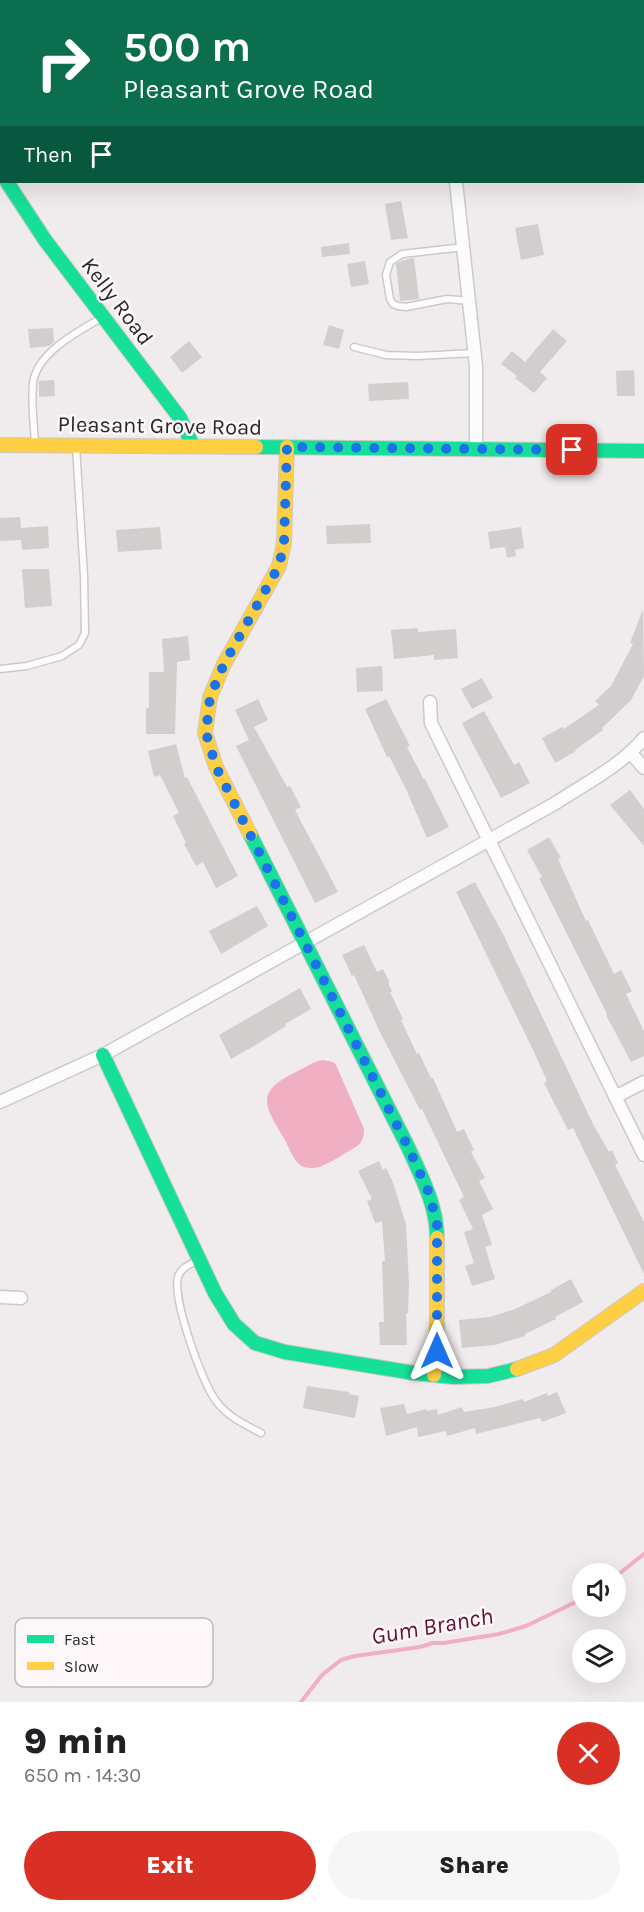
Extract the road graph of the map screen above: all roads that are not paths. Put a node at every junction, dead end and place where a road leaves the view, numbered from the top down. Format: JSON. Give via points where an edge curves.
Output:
{"nodes":[{"id":1,"x":8,"y":183,"type":"edge"},
{"id":2,"x":456,"y":183,"type":"edge"},
{"id":3,"x":464,"y":247,"type":"junction"},
{"id":4,"x":470,"y":301,"type":"junction"},
{"id":5,"x":104,"y":317,"type":"junction"},
{"id":6,"x":354,"y":347,"type":"dead end"},
{"id":7,"x":475,"y":353,"type":"junction"},
{"id":8,"x":0,"y":445,"type":"edge"},
{"id":9,"x":35,"y":445,"type":"junction"},
{"id":10,"x":76,"y":445,"type":"junction"},
{"id":11,"x":193,"y":446,"type":"junction"},
{"id":12,"x":287,"y":447,"type":"junction"},
{"id":13,"x":476,"y":449,"type":"junction"},
{"id":14,"x":644,"y":451,"type":"edge"},
{"id":15,"x":0,"y":669,"type":"edge"},
{"id":16,"x":430,"y":702,"type":"dead end"},
{"id":17,"x":644,"y":738,"type":"edge"},
{"id":18,"x":630,"y":752,"type":"junction"},
{"id":19,"x":644,"y":768,"type":"edge"},
{"id":20,"x":488,"y":839,"type":"junction"},
{"id":21,"x":304,"y":943,"type":"junction"},
{"id":22,"x":103,"y":1055,"type":"junction"},
{"id":23,"x":644,"y":1082,"type":"edge"},
{"id":24,"x":615,"y":1097,"type":"junction"},
{"id":25,"x":0,"y":1102,"type":"edge"},
{"id":26,"x":644,"y":1155,"type":"edge"},
{"id":27,"x":199,"y":1260,"type":"junction"},
{"id":28,"x":644,"y":1291,"type":"edge"},
{"id":29,"x":0,"y":1297,"type":"edge"},
{"id":30,"x":21,"y":1298,"type":"dead end"},
{"id":31,"x":434,"y":1376,"type":"junction"},
{"id":32,"x":261,"y":1432,"type":"dead end"}],
"edges":[{"from":1,"to":5,"type":"street","name":"Kelly Road"},
{"from":2,"to":3,"type":"street"},
{"from":3,"to":4,"type":"street"},
{"from":3,"to":4,"type":"lane","via":[[402,254],[390,262],[386,275],[390,299],[398,306],[447,299]]},
{"from":4,"to":7,"type":"street"},
{"from":5,"to":9,"type":"lane","via":[[70,336],[46,356],[33,380]]},
{"from":5,"to":11,"type":"street","name":"Kelly Road","via":[[180,418]]},
{"from":6,"to":7,"type":"lane","via":[[386,355]]},
{"from":7,"to":13,"type":"street"},
{"from":8,"to":9,"type":"street","name":"Pleasant Grove Road"},
{"from":9,"to":10,"type":"street","name":"Pleasant Grove Road"},
{"from":10,"to":11,"type":"street","name":"Pleasant Grove Road"},
{"from":10,"to":15,"type":"lane","via":[[85,633],[79,645],[62,656]]},
{"from":11,"to":12,"type":"street","name":"Pleasant Grove Road"},
{"from":12,"to":13,"type":"street","name":"Pleasant Grove Road"},
{"from":12,"to":21,"type":"street","via":[[284,543],[279,566],[224,664],[210,697],[206,733],[216,767]]},
{"from":13,"to":14,"type":"street","name":"Pleasant Grove Road"},
{"from":16,"to":20,"type":"street","via":[[431,723]]},
{"from":17,"to":18,"type":"street"},
{"from":18,"to":19,"type":"street"},
{"from":18,"to":20,"type":"street","via":[[554,804]]},
{"from":20,"to":21,"type":"street"},
{"from":20,"to":24,"type":"street"},
{"from":21,"to":22,"type":"street"},
{"from":21,"to":31,"type":"street","via":[[429,1193],[437,1224]]},
{"from":22,"to":25,"type":"street"},
{"from":22,"to":27,"type":"street"},
{"from":23,"to":24,"type":"street"},
{"from":24,"to":26,"type":"street"},
{"from":27,"to":31,"type":"street","via":[[234,1324],[255,1343],[285,1352]]},
{"from":27,"to":32,"type":"lane","via":[[183,1268],[177,1290],[200,1369],[209,1390],[225,1411]]},
{"from":28,"to":31,"type":"street","via":[[554,1354],[524,1367],[488,1376]]},
{"from":29,"to":30,"type":"street"}]}
